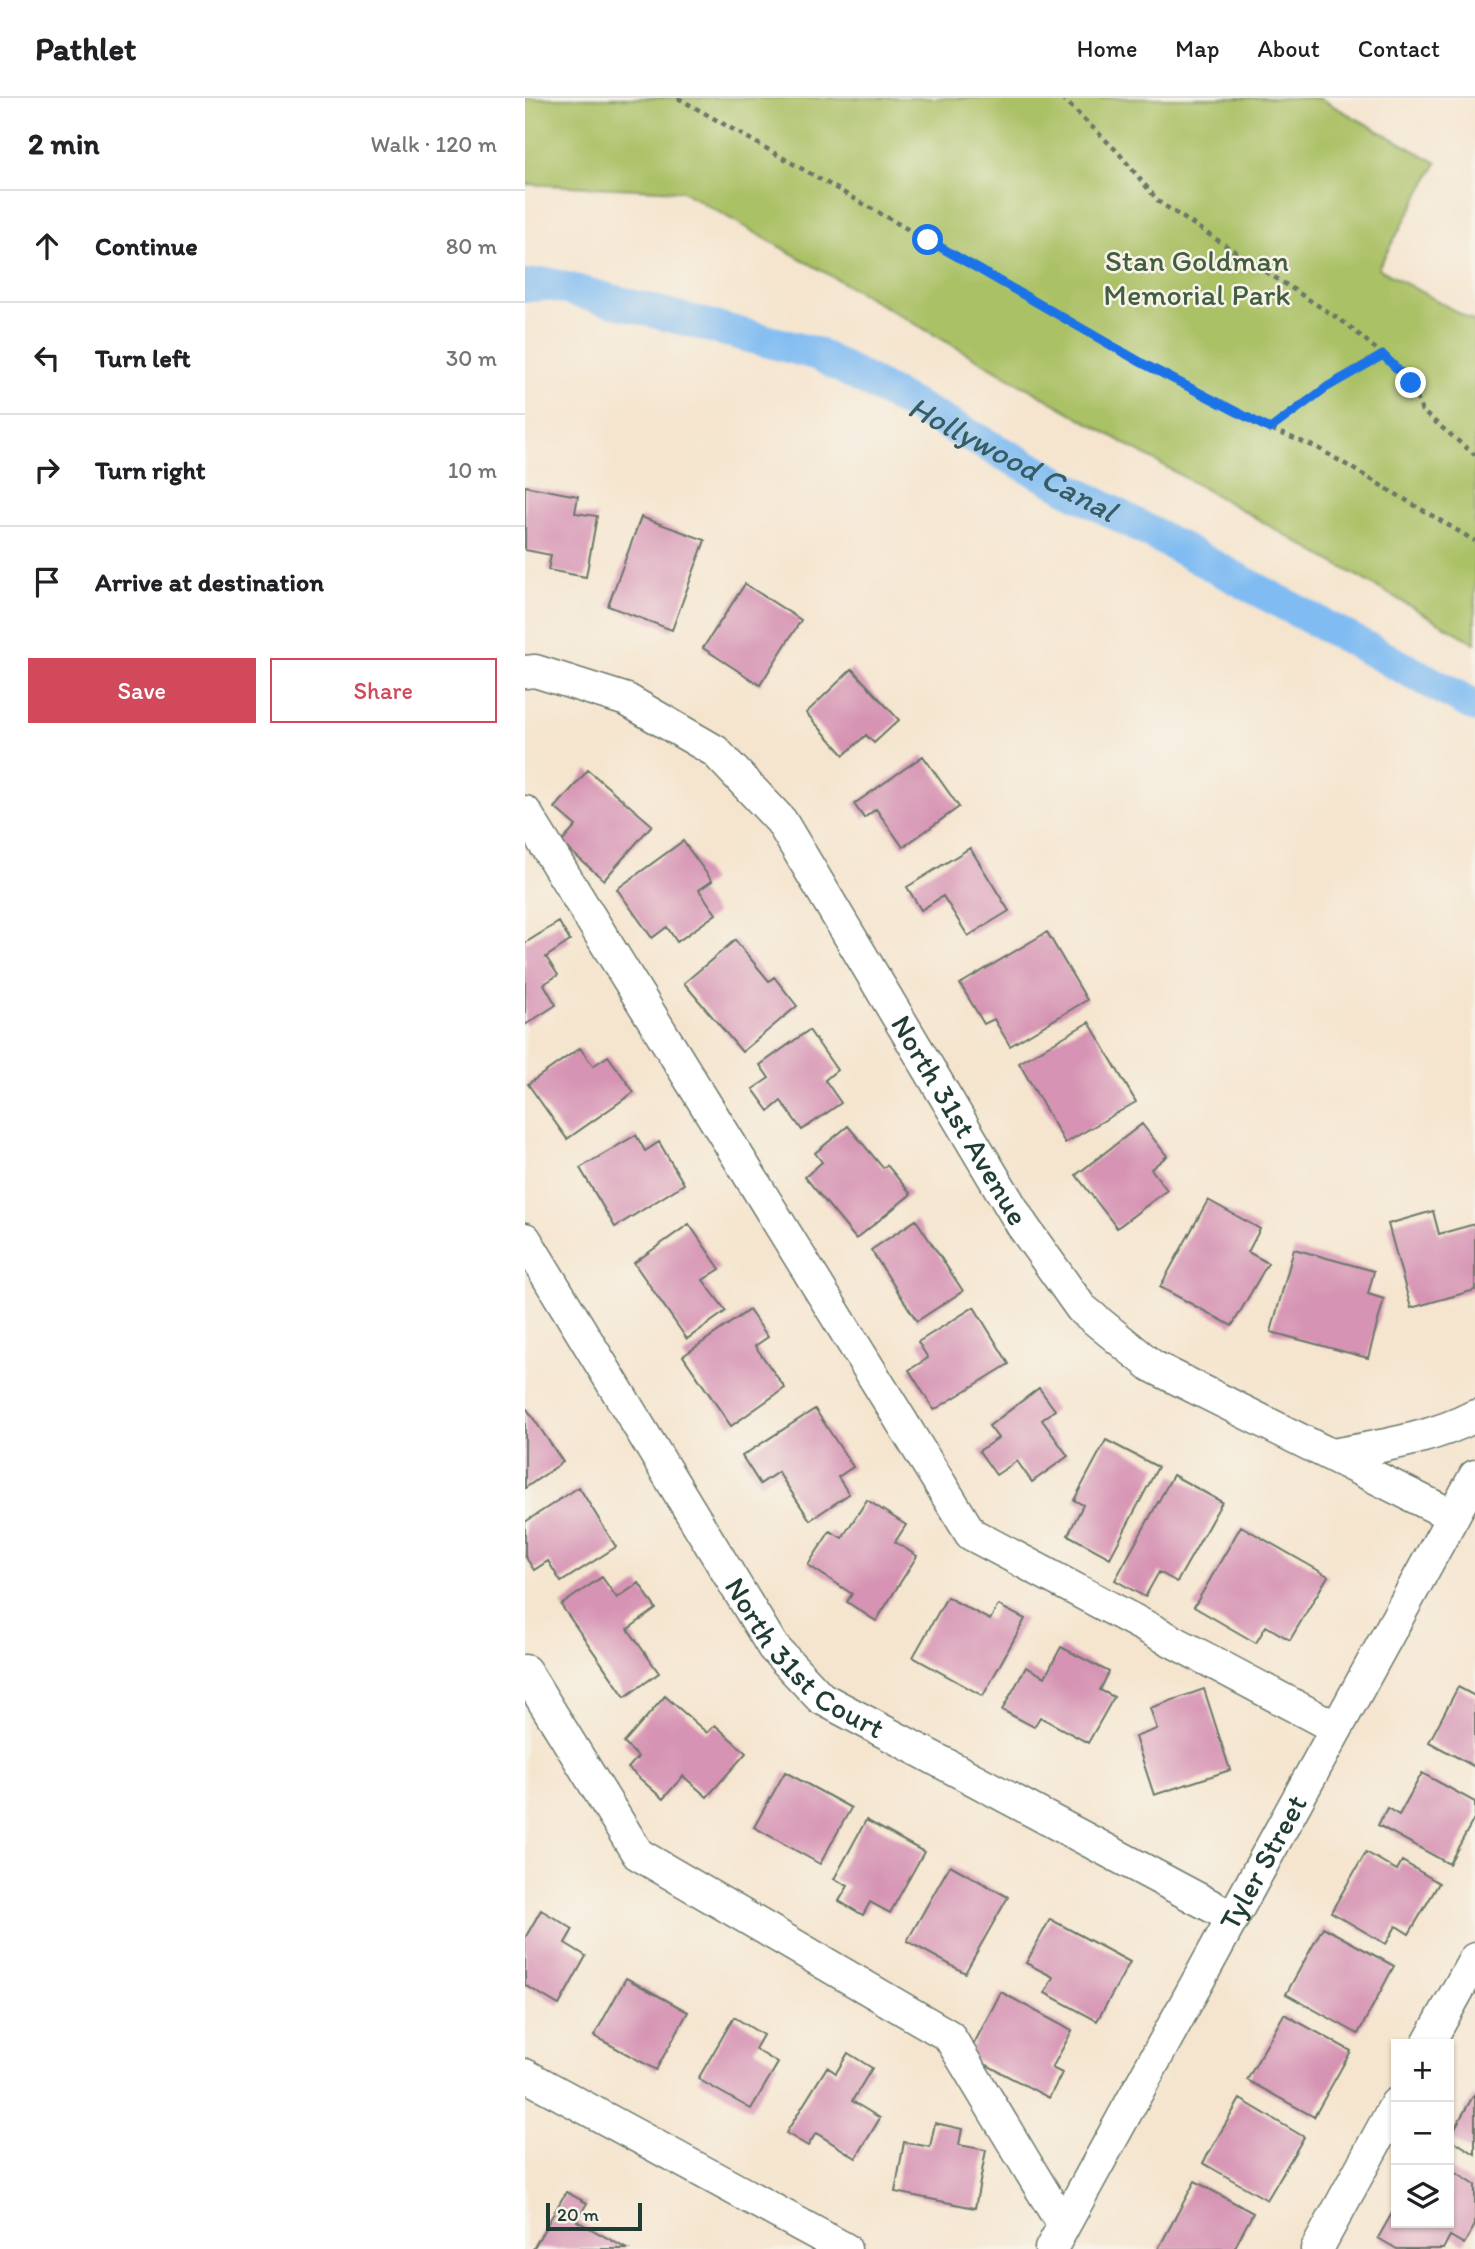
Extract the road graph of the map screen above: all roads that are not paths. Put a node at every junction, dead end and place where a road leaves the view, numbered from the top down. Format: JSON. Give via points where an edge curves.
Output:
{"nodes":[{"id":1,"x":525,"y":672,"type":"edge"},
{"id":2,"x":525,"y":811,"type":"edge"},
{"id":3,"x":525,"y":1239,"type":"edge"},
{"id":4,"x":1475,"y":1416,"type":"edge"},
{"id":5,"x":1332,"y":1455,"type":"junction"},
{"id":6,"x":1475,"y":1476,"type":"edge"},
{"id":7,"x":1453,"y":1516,"type":"junction"},
{"id":8,"x":525,"y":1671,"type":"edge"},
{"id":9,"x":1336,"y":1728,"type":"junction"},
{"id":10,"x":1232,"y":1917,"type":"junction"},
{"id":11,"x":1475,"y":1959,"type":"edge"},
{"id":12,"x":1432,"y":2039,"type":"edge"},
{"id":13,"x":525,"y":2075,"type":"edge"},
{"id":14,"x":1391,"y":2113,"type":"edge"},
{"id":15,"x":1057,"y":2237,"type":"edge"},
{"id":16,"x":845,"y":2249,"type":"edge"},
{"id":17,"x":1317,"y":2249,"type":"edge"}],
"edges":[{"from":1,"to":5,"type":"street","name":"North 31st Avenue","via":[[535,671],[627,700],[715,751],[781,821],[1022,1225],[1081,1308],[1152,1366]]},
{"from":2,"to":9,"type":"street","via":[[971,1534]]},
{"from":3,"to":10,"type":"street","name":"North 31st Court","via":[[773,1647],[821,1698]]},
{"from":4,"to":5,"type":"street","via":[[1403,1442]]},
{"from":5,"to":7,"type":"street","name":"North 31st Avenue"},
{"from":6,"to":7,"type":"street","name":"Tyler Street"},
{"from":7,"to":9,"type":"street","name":"Tyler Street"},
{"from":8,"to":15,"type":"street","via":[[638,1854],[949,2036]]},
{"from":9,"to":10,"type":"street","name":"Tyler Street"},
{"from":10,"to":15,"type":"street","name":"Tyler Street"},
{"from":11,"to":12,"type":"street"},
{"from":13,"to":16,"type":"street"},
{"from":14,"to":17,"type":"street"}]}
